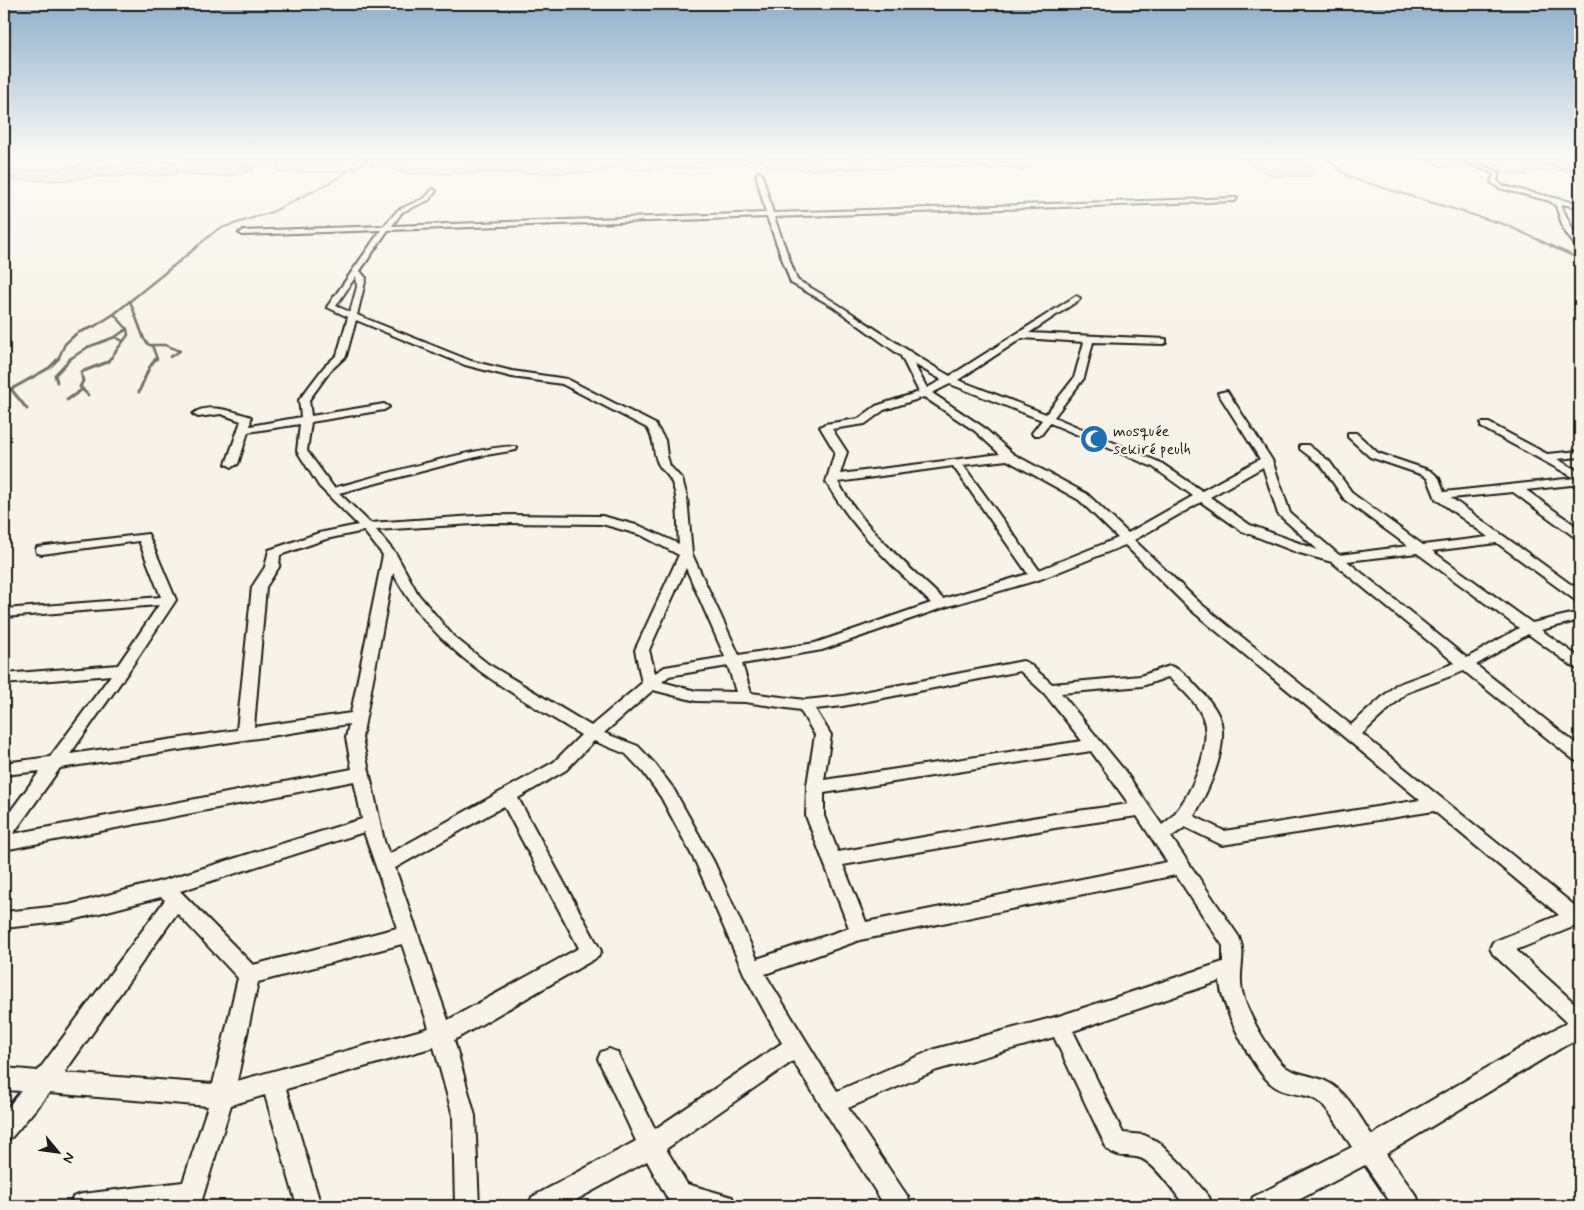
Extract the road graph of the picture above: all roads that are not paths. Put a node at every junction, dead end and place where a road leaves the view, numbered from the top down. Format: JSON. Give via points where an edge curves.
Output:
{"nodes":[{"id":1,"x":397,"y":215,"type":"edge"},
{"id":2,"x":756,"y":215,"type":"edge"},
{"id":3,"x":770,"y":215,"type":"edge"},
{"id":4,"x":1562,"y":215,"type":"edge"},
{"id":5,"x":387,"y":228,"type":"junction"},
{"id":6,"x":243,"y":233,"type":"dead end"},
{"id":7,"x":1580,"y":246,"type":"edge"},
{"id":8,"x":356,"y":271,"type":"junction"},
{"id":9,"x":1076,"y":298,"type":"dead end"},
{"id":10,"x":354,"y":316,"type":"junction"},
{"id":11,"x":1020,"y":335,"type":"junction"},
{"id":12,"x":1090,"y":339,"type":"junction"},
{"id":13,"x":1163,"y":341,"type":"dead end"},
{"id":14,"x":904,"y":354,"type":"junction"},
{"id":15,"x":949,"y":380,"type":"junction"},
{"id":16,"x":925,"y":392,"type":"junction"},
{"id":17,"x":1223,"y":394,"type":"dead end"},
{"id":18,"x":384,"y":407,"type":"dead end"},
{"id":19,"x":198,"y":414,"type":"dead end"},
{"id":20,"x":1047,"y":418,"type":"junction"},
{"id":21,"x":306,"y":420,"type":"junction"},
{"id":22,"x":1485,"y":425,"type":"dead end"},
{"id":23,"x":243,"y":430,"type":"junction"},
{"id":24,"x":1037,"y":432,"type":"dead end"},
{"id":25,"x":1352,"y":435,"type":"dead end"},
{"id":26,"x":1304,"y":447,"type":"dead end"},
{"id":27,"x":512,"y":448,"type":"dead end"},
{"id":28,"x":1580,"y":454,"type":"edge"},
{"id":29,"x":1009,"y":456,"type":"junction"},
{"id":30,"x":1545,"y":457,"type":"junction"},
{"id":31,"x":1266,"y":460,"type":"junction"},
{"id":32,"x":956,"y":463,"type":"junction"},
{"id":33,"x":232,"y":464,"type":"dead end"},
{"id":34,"x":1580,"y":476,"type":"edge"},
{"id":35,"x":833,"y":478,"type":"junction"},
{"id":36,"x":1580,"y":481,"type":"edge"},
{"id":37,"x":1514,"y":488,"type":"junction"},
{"id":38,"x":331,"y":492,"type":"junction"},
{"id":39,"x":1204,"y":496,"type":"junction"},
{"id":40,"x":1440,"y":496,"type":"junction"},
{"id":41,"x":368,"y":528,"type":"junction"},
{"id":42,"x":1580,"y":535,"type":"edge"},
{"id":43,"x":1499,"y":538,"type":"junction"},
{"id":44,"x":1126,"y":540,"type":"junction"},
{"id":45,"x":1419,"y":549,"type":"junction"},
{"id":46,"x":42,"y":550,"type":"dead end"},
{"id":47,"x":390,"y":554,"type":"junction"},
{"id":48,"x":686,"y":554,"type":"junction"},
{"id":49,"x":1336,"y":559,"type":"junction"},
{"id":50,"x":1036,"y":576,"type":"junction"},
{"id":51,"x":1580,"y":596,"type":"edge"},
{"id":52,"x":169,"y":600,"type":"junction"},
{"id":53,"x":940,"y":604,"type":"junction"},
{"id":54,"x":4,"y":612,"type":"edge"},
{"id":55,"x":1580,"y":616,"type":"edge"},
{"id":56,"x":1529,"y":628,"type":"junction"},
{"id":57,"x":734,"y":661,"type":"junction"},
{"id":58,"x":1467,"y":664,"type":"junction"},
{"id":59,"x":1580,"y":665,"type":"edge"},
{"id":60,"x":123,"y":669,"type":"junction"},
{"id":61,"x":4,"y":679,"type":"edge"},
{"id":62,"x":650,"y":684,"type":"junction"},
{"id":63,"x":1049,"y":688,"type":"junction"},
{"id":64,"x":745,"y":697,"type":"junction"},
{"id":65,"x":805,"y":705,"type":"junction"},
{"id":66,"x":358,"y":717,"type":"junction"},
{"id":67,"x":245,"y":733,"type":"junction"},
{"id":68,"x":592,"y":734,"type":"junction"},
{"id":69,"x":1352,"y":734,"type":"junction"},
{"id":70,"x":1095,"y":745,"type":"junction"},
{"id":71,"x":1580,"y":756,"type":"edge"},
{"id":72,"x":54,"y":764,"type":"junction"},
{"id":73,"x":4,"y":769,"type":"edge"},
{"id":74,"x":361,"y":773,"type":"junction"},
{"id":75,"x":815,"y":788,"type":"junction"},
{"id":76,"x":508,"y":796,"type":"junction"},
{"id":77,"x":1437,"y":804,"type":"junction"},
{"id":78,"x":1142,"y":809,"type":"junction"},
{"id":79,"x":1183,"y":818,"type":"junction"},
{"id":80,"x":371,"y":823,"type":"junction"},
{"id":81,"x":4,"y":833,"type":"edge"},
{"id":82,"x":1159,"y":836,"type":"junction"},
{"id":83,"x":4,"y":843,"type":"edge"},
{"id":84,"x":832,"y":860,"type":"junction"},
{"id":85,"x":385,"y":865,"type":"junction"},
{"id":86,"x":1178,"y":867,"type":"junction"},
{"id":87,"x":171,"y":894,"type":"junction"},
{"id":88,"x":1577,"y":919,"type":"edge"},
{"id":89,"x":4,"y":920,"type":"edge"},
{"id":90,"x":860,"y":932,"type":"junction"},
{"id":91,"x":407,"y":934,"type":"junction"},
{"id":92,"x":1230,"y":968,"type":"junction"},
{"id":93,"x":752,"y":970,"type":"junction"},
{"id":94,"x":249,"y":975,"type":"junction"},
{"id":95,"x":1580,"y":1021,"type":"edge"},
{"id":96,"x":1059,"y":1026,"type":"junction"},
{"id":97,"x":1580,"y":1028,"type":"edge"},
{"id":98,"x":442,"y":1035,"type":"junction"},
{"id":99,"x":796,"y":1046,"type":"junction"},
{"id":100,"x":609,"y":1059,"type":"dead end"},
{"id":101,"x":4,"y":1079,"type":"edge"},
{"id":102,"x":273,"y":1082,"type":"junction"},
{"id":103,"x":42,"y":1083,"type":"junction"},
{"id":104,"x":222,"y":1096,"type":"junction"},
{"id":105,"x":832,"y":1104,"type":"junction"},
{"id":106,"x":4,"y":1129,"type":"edge"},
{"id":107,"x":651,"y":1146,"type":"junction"},
{"id":108,"x":1370,"y":1150,"type":"junction"},
{"id":109,"x":190,"y":1200,"type":"edge"},
{"id":110,"x":82,"y":1206,"type":"edge"},
{"id":111,"x":309,"y":1206,"type":"edge"},
{"id":112,"x":467,"y":1206,"type":"edge"},
{"id":113,"x":541,"y":1206,"type":"edge"},
{"id":114,"x":723,"y":1206,"type":"edge"},
{"id":115,"x":899,"y":1206,"type":"edge"},
{"id":116,"x":1200,"y":1206,"type":"edge"},
{"id":117,"x":1262,"y":1206,"type":"edge"},
{"id":118,"x":1408,"y":1206,"type":"edge"}],
"edges":[{"from":1,"to":5,"type":"street"},
{"from":2,"to":5,"type":"street"},
{"from":3,"to":14,"type":"street","via":[[794,281],[835,304]]},
{"from":4,"to":7,"type":"street"},
{"from":5,"to":6,"type":"street"},
{"from":5,"to":8,"type":"street"},
{"from":8,"to":10,"type":"street","via":[[362,278],[362,287]]},
{"from":8,"to":10,"type":"street","via":[[331,307]]},
{"from":9,"to":11,"type":"street"},
{"from":10,"to":21,"type":"street","via":[[341,356],[304,400]]},
{"from":10,"to":48,"type":"street","via":[[468,363],[512,374],[564,381],[652,426],[660,440],[660,456],[676,479],[681,497]]},
{"from":11,"to":12,"type":"street"},
{"from":11,"to":15,"type":"street"},
{"from":12,"to":13,"type":"street"},
{"from":12,"to":20,"type":"street","via":[[1079,378]]},
{"from":14,"to":15,"type":"street"},
{"from":14,"to":16,"type":"street"},
{"from":15,"to":16,"type":"street"},
{"from":15,"to":20,"type":"street"},
{"from":16,"to":29,"type":"street"},
{"from":16,"to":35,"type":"street","via":[[880,408],[861,422],[825,427],[841,452]]},
{"from":17,"to":31,"type":"street"},
{"from":18,"to":21,"type":"street"},
{"from":19,"to":23,"type":"street","via":[[222,411],[247,419]]},
{"from":20,"to":24,"type":"street"},
{"from":20,"to":39,"type":"street","via":[[1157,465]]},
{"from":21,"to":23,"type":"street"},
{"from":21,"to":38,"type":"street","via":[[302,451]]},
{"from":22,"to":30,"type":"street"},
{"from":23,"to":33,"type":"street"},
{"from":25,"to":40,"type":"street","via":[[1374,455],[1427,472]]},
{"from":26,"to":45,"type":"street","via":[[1325,463],[1349,497]]},
{"from":27,"to":38,"type":"street","via":[[479,453]]},
{"from":28,"to":30,"type":"street"},
{"from":29,"to":32,"type":"street"},
{"from":29,"to":44,"type":"street","via":[[1083,497]]},
{"from":30,"to":34,"type":"street"},
{"from":31,"to":39,"type":"street"},
{"from":31,"to":49,"type":"street","via":[[1284,514]]},
{"from":32,"to":35,"type":"street"},
{"from":32,"to":50,"type":"street"},
{"from":35,"to":53,"type":"street","via":[[853,518]]},
{"from":36,"to":37,"type":"street"},
{"from":37,"to":40,"type":"street"},
{"from":37,"to":42,"type":"street"},
{"from":38,"to":41,"type":"street"},
{"from":39,"to":44,"type":"street"},
{"from":39,"to":49,"type":"street","via":[[1246,528]]},
{"from":40,"to":43,"type":"street"},
{"from":41,"to":47,"type":"street"},
{"from":41,"to":48,"type":"street","via":[[490,519],[602,520],[650,533]]},
{"from":41,"to":67,"type":"street","via":[[323,536],[274,553],[272,567],[259,587]]},
{"from":43,"to":45,"type":"street"},
{"from":43,"to":51,"type":"street"},
{"from":44,"to":50,"type":"street"},
{"from":44,"to":69,"type":"street","via":[[1196,607]]},
{"from":45,"to":49,"type":"street"},
{"from":45,"to":56,"type":"street"},
{"from":46,"to":52,"type":"street","via":[[144,537]]},
{"from":47,"to":66,"type":"street"},
{"from":47,"to":68,"type":"street","via":[[408,589],[448,639],[484,667]]},
{"from":48,"to":57,"type":"street"},
{"from":48,"to":62,"type":"street","via":[[642,650]]},
{"from":49,"to":58,"type":"street"},
{"from":50,"to":53,"type":"street"},
{"from":52,"to":54,"type":"street"},
{"from":52,"to":60,"type":"street"},
{"from":53,"to":57,"type":"street","via":[[817,647]]},
{"from":55,"to":56,"type":"street"},
{"from":56,"to":58,"type":"street"},
{"from":56,"to":59,"type":"street"},
{"from":57,"to":62,"type":"street","via":[[665,672]]},
{"from":57,"to":64,"type":"street"},
{"from":58,"to":69,"type":"street","via":[[1401,689]]},
{"from":58,"to":71,"type":"street"},
{"from":60,"to":61,"type":"street"},
{"from":60,"to":72,"type":"street"},
{"from":62,"to":64,"type":"street","via":[[696,696]]},
{"from":62,"to":68,"type":"street"},
{"from":63,"to":65,"type":"street","via":[[1023,666],[843,701]]},
{"from":63,"to":70,"type":"street"},
{"from":63,"to":79,"type":"street","via":[[1142,681],[1170,671],[1183,681],[1213,723],[1213,746],[1201,782]]},
{"from":64,"to":65,"type":"street"},
{"from":65,"to":75,"type":"street","via":[[823,735]]},
{"from":66,"to":67,"type":"street"},
{"from":66,"to":74,"type":"street","via":[[354,738]]},
{"from":67,"to":72,"type":"street"},
{"from":68,"to":76,"type":"street","via":[[560,766]]},
{"from":68,"to":93,"type":"street","via":[[632,750],[667,793],[709,870]]},
{"from":69,"to":77,"type":"street"},
{"from":70,"to":75,"type":"street"},
{"from":70,"to":78,"type":"street"},
{"from":72,"to":73,"type":"street"},
{"from":72,"to":81,"type":"street"},
{"from":74,"to":80,"type":"street"},
{"from":74,"to":83,"type":"street"},
{"from":75,"to":84,"type":"street","via":[[815,816]]},
{"from":76,"to":85,"type":"street"},
{"from":76,"to":98,"type":"street","via":[[591,951]]},
{"from":77,"to":79,"type":"street","via":[[1222,838]]},
{"from":77,"to":88,"type":"street"},
{"from":78,"to":82,"type":"street"},
{"from":78,"to":84,"type":"street"},
{"from":79,"to":82,"type":"street"},
{"from":80,"to":85,"type":"street"},
{"from":80,"to":87,"type":"street"},
{"from":82,"to":86,"type":"street"},
{"from":84,"to":90,"type":"street"},
{"from":85,"to":91,"type":"street"},
{"from":86,"to":90,"type":"street"},
{"from":86,"to":92,"type":"street","via":[[1232,943],[1235,951]]},
{"from":87,"to":89,"type":"street","via":[[69,913]]},
{"from":87,"to":94,"type":"street"},
{"from":87,"to":103,"type":"street"},
{"from":88,"to":95,"type":"street","via":[[1500,948]]},
{"from":90,"to":93,"type":"street"},
{"from":91,"to":94,"type":"street"},
{"from":91,"to":98,"type":"street"},
{"from":92,"to":96,"type":"street"},
{"from":92,"to":108,"type":"street","via":[[1237,1006],[1276,1073],[1287,1081],[1312,1086],[1331,1097]]},
{"from":93,"to":99,"type":"street"},
{"from":94,"to":104,"type":"street"},
{"from":96,"to":105,"type":"street","via":[[934,1060]]},
{"from":96,"to":116,"type":"street","via":[[1115,1141],[1123,1146],[1141,1146],[1152,1152]]},
{"from":97,"to":108,"type":"street","via":[[1552,1041]]},
{"from":98,"to":102,"type":"street"},
{"from":98,"to":112,"type":"street","via":[[464,1116]]},
{"from":99,"to":105,"type":"street"},
{"from":99,"to":107,"type":"street"},
{"from":100,"to":107,"type":"street"},
{"from":101,"to":103,"type":"street"},
{"from":102,"to":104,"type":"street"},
{"from":102,"to":111,"type":"street"},
{"from":103,"to":104,"type":"street"},
{"from":103,"to":106,"type":"street"},
{"from":104,"to":109,"type":"street"},
{"from":105,"to":115,"type":"street"},
{"from":107,"to":113,"type":"street"},
{"from":107,"to":114,"type":"street","via":[[679,1194]]},
{"from":108,"to":117,"type":"street"},
{"from":108,"to":118,"type":"street"},
{"from":109,"to":110,"type":"street"}]}
